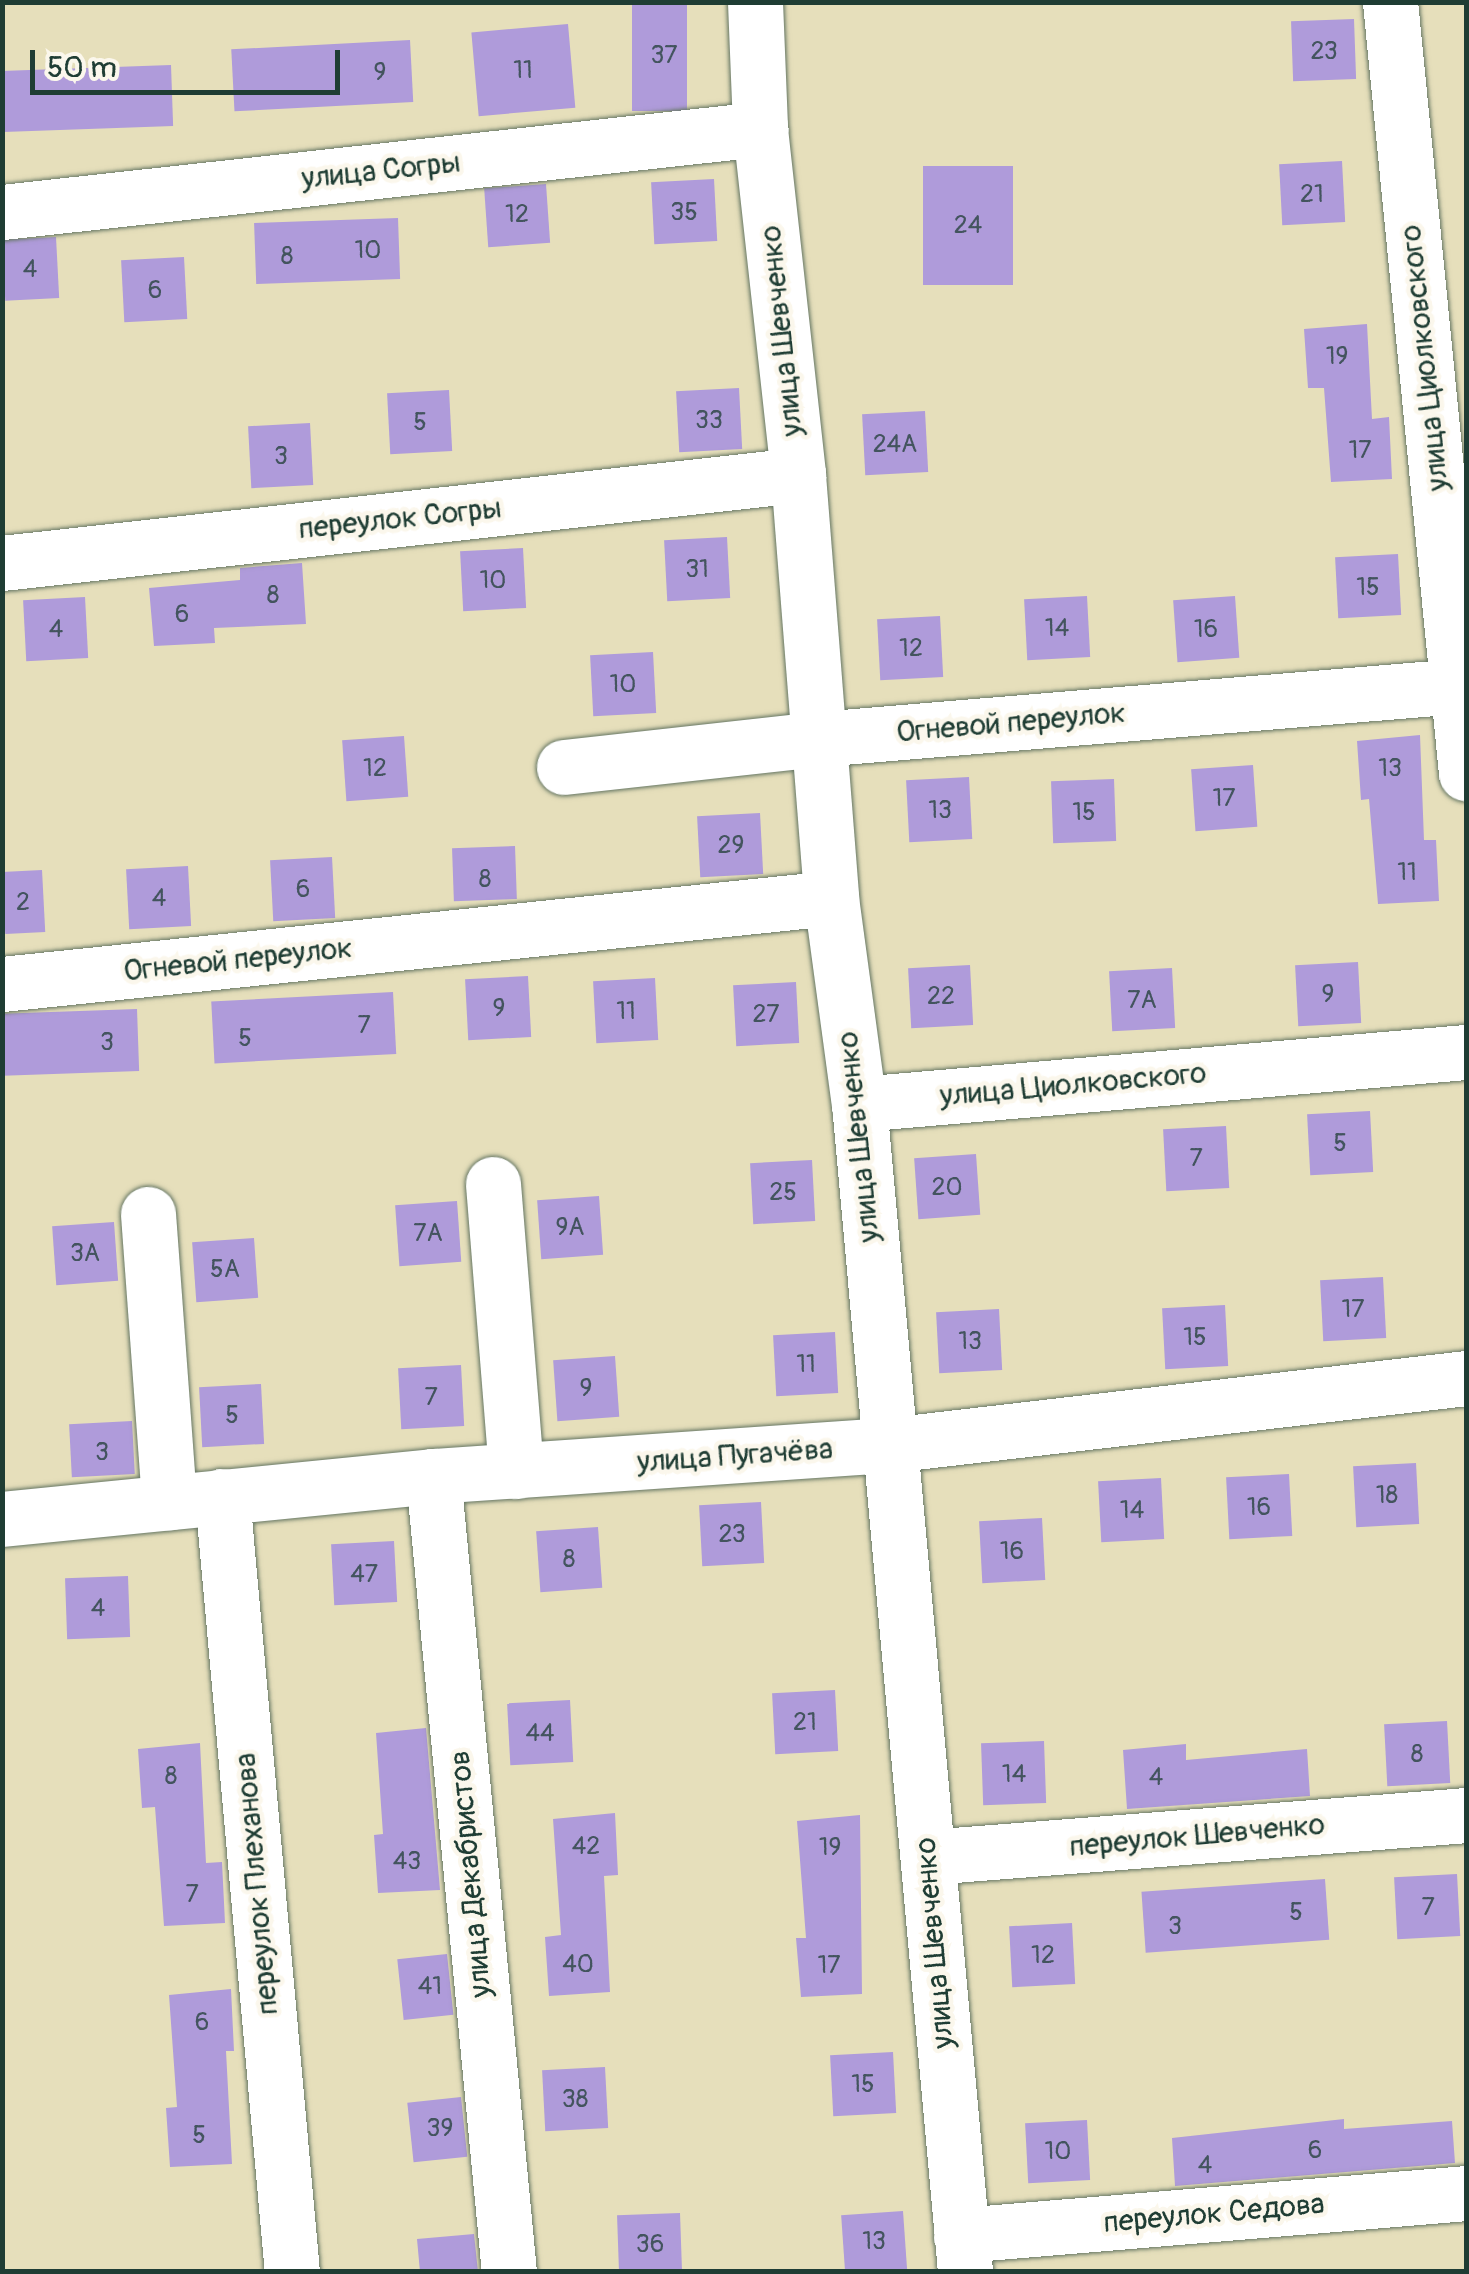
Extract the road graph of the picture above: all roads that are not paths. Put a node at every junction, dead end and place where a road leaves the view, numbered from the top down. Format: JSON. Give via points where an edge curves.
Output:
{"nodes":[{"id":1,"x":755,"y":2,"type":"edge"},
{"id":2,"x":1390,"y":2,"type":"edge"},
{"id":3,"x":760,"y":129,"type":"junction"},
{"id":4,"x":2,"y":212,"type":"edge"},
{"id":5,"x":798,"y":475,"type":"junction"},
{"id":6,"x":2,"y":563,"type":"edge"},
{"id":7,"x":1458,"y":686,"type":"junction"},
{"id":8,"x":818,"y":739,"type":"junction"},
{"id":9,"x":564,"y":767,"type":"dead end"},
{"id":10,"x":1466,"y":772,"type":"edge"},
{"id":11,"x":831,"y":898,"type":"junction"},
{"id":12,"x":2,"y":984,"type":"edge"},
{"id":13,"x":1466,"y":1052,"type":"edge"},
{"id":14,"x":858,"y":1104,"type":"junction"},
{"id":15,"x":493,"y":1184,"type":"dead end"},
{"id":16,"x":148,"y":1214,"type":"dead end"},
{"id":17,"x":1466,"y":1378,"type":"edge"},
{"id":18,"x":889,"y":1445,"type":"junction"},
{"id":19,"x":516,"y":1471,"type":"junction"},
{"id":20,"x":433,"y":1476,"type":"junction"},
{"id":21,"x":196,"y":1499,"type":"junction"},
{"id":22,"x":2,"y":1519,"type":"edge"},
{"id":23,"x":1466,"y":1814,"type":"edge"},
{"id":24,"x":928,"y":1857,"type":"junction"},
{"id":25,"x":1466,"y":2193,"type":"edge"},
{"id":26,"x":963,"y":2253,"type":"edge"},
{"id":27,"x":292,"y":2272,"type":"edge"},
{"id":28,"x":509,"y":2272,"type":"edge"}],
"edges":[{"from":1,"to":3,"type":"street","name":"улица Шевченко"},
{"from":2,"to":7,"type":"street","name":"улица Циолковского"},
{"from":3,"to":4,"type":"street","name":"улица Согры"},
{"from":3,"to":5,"type":"street","name":"улица Шевченко"},
{"from":5,"to":6,"type":"street","name":"переулок Согры"},
{"from":5,"to":8,"type":"street","name":"улица Шевченко"},
{"from":7,"to":8,"type":"street","name":"Огневой переулок"},
{"from":7,"to":10,"type":"street","name":"улица Циолковского"},
{"from":8,"to":9,"type":"street","name":"Огневой переулок"},
{"from":8,"to":11,"type":"street","name":"улица Шевченко"},
{"from":11,"to":12,"type":"street","name":"Огневой переулок"},
{"from":11,"to":14,"type":"street","name":"улица Шевченко"},
{"from":13,"to":14,"type":"street","name":"улица Циолковского"},
{"from":14,"to":18,"type":"street","name":"улица Шевченко"},
{"from":15,"to":19,"type":"street"},
{"from":16,"to":21,"type":"street","name":"переулок Плеханова"},
{"from":17,"to":18,"type":"street","name":"улица Пугачёва"},
{"from":18,"to":19,"type":"street","name":"улица Пугачёва"},
{"from":18,"to":24,"type":"street","name":"улица Шевченко"},
{"from":19,"to":20,"type":"street","name":"улица Пугачёва"},
{"from":20,"to":21,"type":"street","name":"улица Пугачёва"},
{"from":20,"to":28,"type":"street","name":"улица Декабристов"},
{"from":21,"to":22,"type":"street","name":"улица Пугачёва"},
{"from":21,"to":27,"type":"street","name":"переулок Плеханова"},
{"from":23,"to":24,"type":"street","name":"переулок Шевченко"},
{"from":24,"to":26,"type":"street","name":"улица Шевченко"},
{"from":25,"to":26,"type":"street","name":"переулок Седова"}]}
